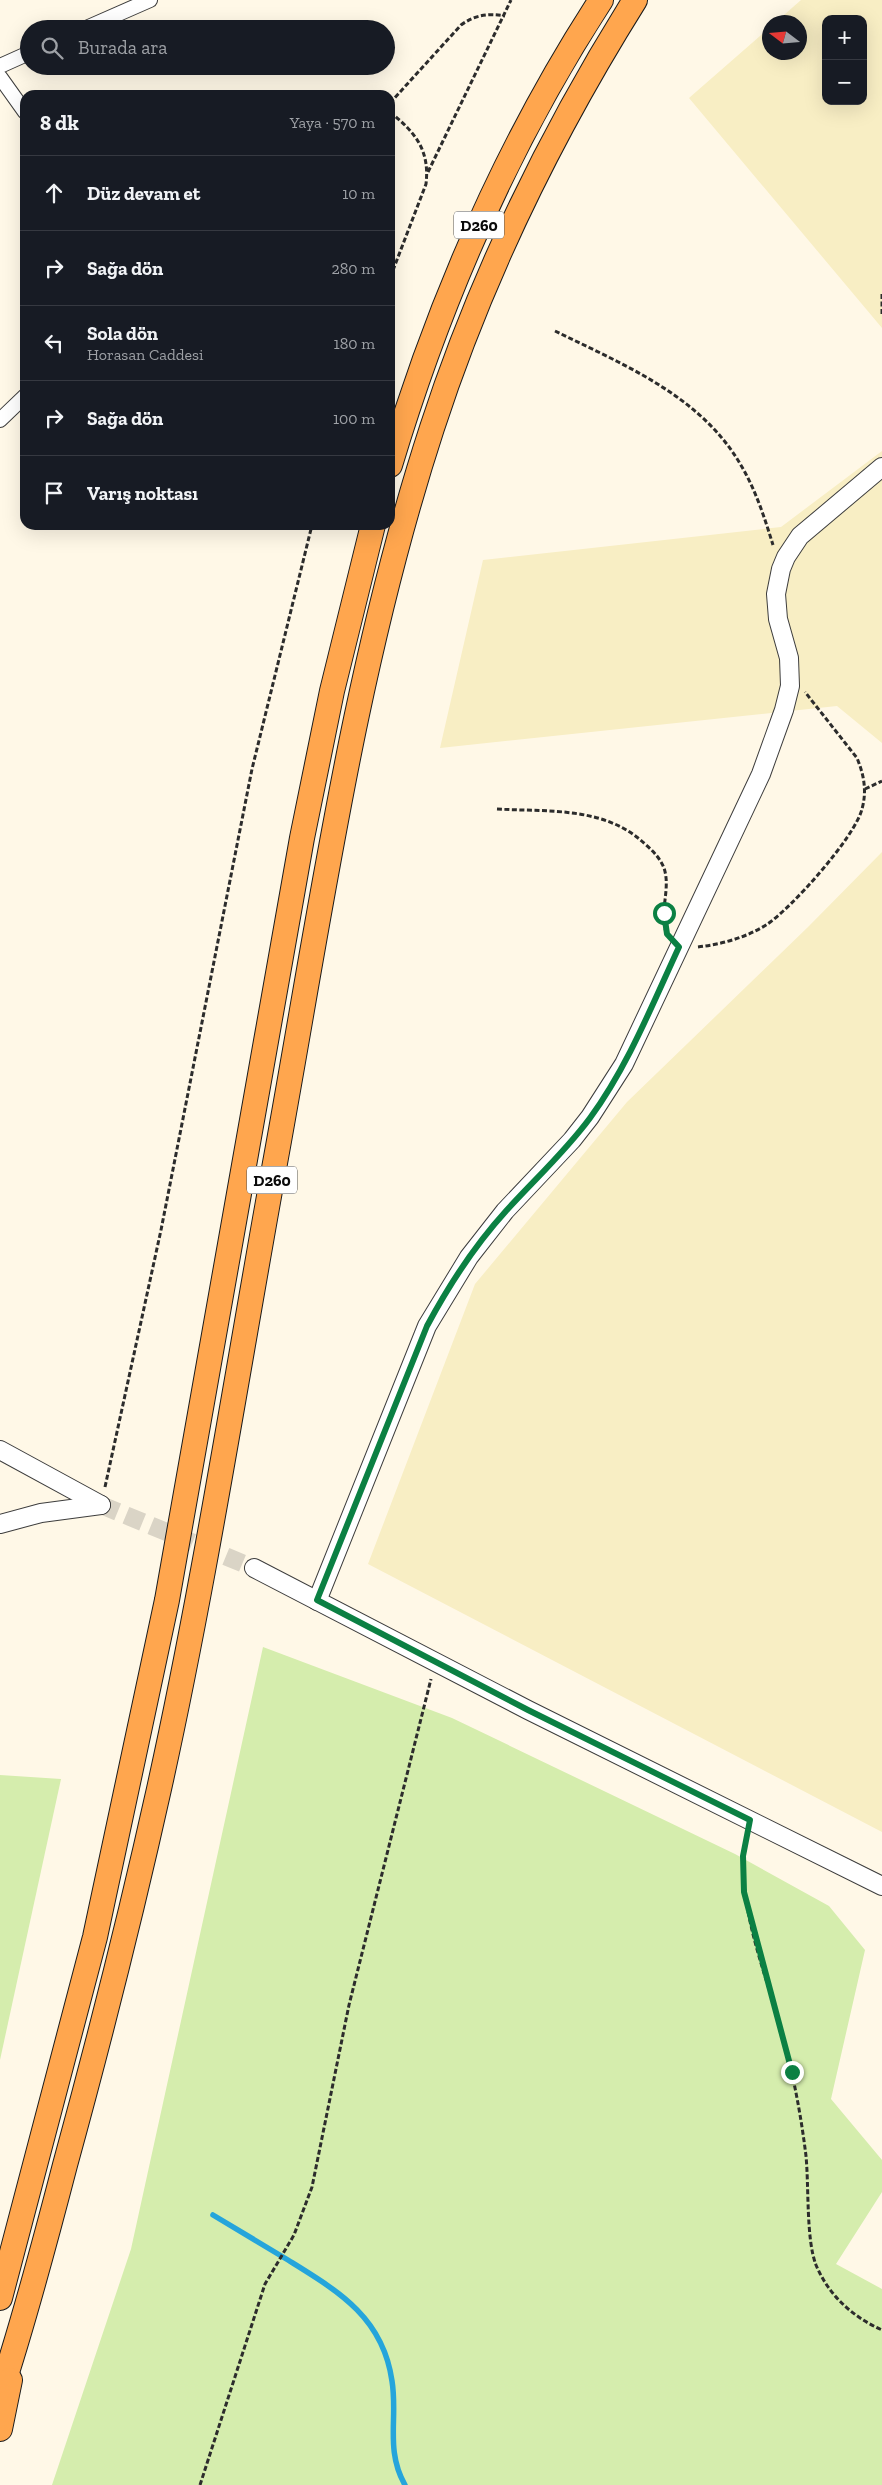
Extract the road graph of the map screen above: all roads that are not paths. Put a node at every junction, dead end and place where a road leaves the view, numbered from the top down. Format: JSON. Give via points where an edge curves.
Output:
{"nodes":[{"id":1,"x":150,"y":0,"type":"edge"},
{"id":2,"x":601,"y":0,"type":"edge"},
{"id":3,"x":635,"y":0,"type":"edge"},
{"id":4,"x":104,"y":20,"type":"edge"},
{"id":5,"x":20,"y":57,"type":"edge"},
{"id":6,"x":0,"y":66,"type":"edge"},
{"id":7,"x":0,"y":77,"type":"edge"},
{"id":8,"x":20,"y":105,"type":"edge"},
{"id":9,"x":20,"y":401,"type":"edge"},
{"id":10,"x":0,"y":420,"type":"edge"},
{"id":11,"x":395,"y":450,"type":"edge"},
{"id":12,"x":882,"y":467,"type":"edge"},
{"id":13,"x":372,"y":530,"type":"edge"},
{"id":14,"x":0,"y":1450,"type":"edge"},
{"id":15,"x":0,"y":1524,"type":"edge"},
{"id":16,"x":254,"y":1568,"type":"tunnel mouth"},
{"id":17,"x":317,"y":1600,"type":"junction"},
{"id":18,"x":882,"y":1886,"type":"edge"},
{"id":19,"x":0,"y":2298,"type":"edge"},
{"id":20,"x":20,"y":2332,"type":"junction"},
{"id":21,"x":0,"y":2394,"type":"edge"},
{"id":22,"x":0,"y":2429,"type":"edge"}],
"edges":[{"from":1,"to":4,"type":"street"},
{"from":2,"to":11,"type":"highway","number":"D260","via":[[534,113],[484,214],[436,330]]},
{"from":3,"to":20,"type":"highway","number":"D260","via":[[562,124],[484,288],[433,426],[394,560],[339,808],[202,1572],[160,1785],[107,2014]]},
{"from":5,"to":6,"type":"street"},
{"from":7,"to":8,"type":"street"},
{"from":9,"to":10,"type":"street"},
{"from":12,"to":17,"type":"street","via":[[792,546],[781,569],[777,606],[787,644],[790,673],[784,710],[761,774],[624,1064],[572,1140],[486,1234],[427,1326]]},
{"from":13,"to":19,"type":"highway","number":"D260","via":[[332,691],[302,838],[162,1620],[95,1937]]},
{"from":14,"to":15,"type":"street","via":[[101,1505],[41,1513]]},
{"from":16,"to":17,"type":"street"},
{"from":17,"to":18,"type":"street"},
{"from":20,"to":21,"type":"highway","number":"D260"},
{"from":20,"to":22,"type":"highway"}]}
